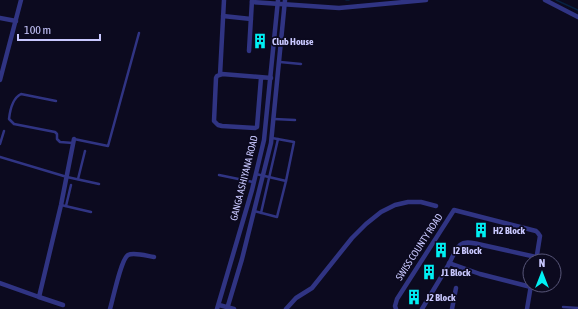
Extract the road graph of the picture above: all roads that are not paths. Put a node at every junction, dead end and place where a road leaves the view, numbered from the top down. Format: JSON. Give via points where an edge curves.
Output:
{"nodes":[{"id":1,"x":21,"y":0,"type":"edge"},
{"id":2,"x":224,"y":0,"type":"edge"},
{"id":3,"x":426,"y":0,"type":"edge"},
{"id":4,"x":545,"y":0,"type":"edge"},
{"id":5,"x":252,"y":1,"type":"edge"},
{"id":6,"x":277,"y":2,"type":"edge"},
{"id":7,"x":285,"y":2,"type":"edge"},
{"id":8,"x":223,"y":16,"type":"junction"},
{"id":9,"x":578,"y":17,"type":"edge"},
{"id":10,"x":0,"y":18,"type":"edge"},
{"id":11,"x":251,"y":19,"type":"junction"},
{"id":12,"x":16,"y":21,"type":"junction"},
{"id":13,"x":139,"y":33,"type":"dead end"},
{"id":14,"x":249,"y":51,"type":"dead end"},
{"id":15,"x":280,"y":62,"type":"junction"},
{"id":16,"x":302,"y":64,"type":"dead end"},
{"id":17,"x":220,"y":75,"type":"junction"},
{"id":18,"x":261,"y":78,"type":"junction"},
{"id":19,"x":271,"y":78,"type":"junction"},
{"id":20,"x":278,"y":79,"type":"junction"},
{"id":21,"x":0,"y":80,"type":"edge"},
{"id":22,"x":56,"y":101,"type":"dead end"},
{"id":23,"x":274,"y":119,"type":"junction"},
{"id":24,"x":295,"y":120,"type":"dead end"},
{"id":25,"x":4,"y":130,"type":"dead end"},
{"id":26,"x":272,"y":138,"type":"junction"},
{"id":27,"x":278,"y":139,"type":"junction"},
{"id":28,"x":73,"y":141,"type":"junction"},
{"id":29,"x":0,"y":144,"type":"edge"},
{"id":30,"x":85,"y":151,"type":"dead end"},
{"id":31,"x":0,"y":157,"type":"edge"},
{"id":32,"x":256,"y":174,"type":"junction"},
{"id":33,"x":219,"y":175,"type":"dead end"},
{"id":34,"x":67,"y":176,"type":"junction"},
{"id":35,"x":262,"y":176,"type":"junction"},
{"id":36,"x":270,"y":177,"type":"junction"},
{"id":37,"x":78,"y":179,"type":"junction"},
{"id":38,"x":286,"y":181,"type":"junction"},
{"id":39,"x":254,"y":182,"type":"junction"},
{"id":40,"x":99,"y":184,"type":"dead end"},
{"id":41,"x":71,"y":185,"type":"dead end"},
{"id":42,"x":63,"y":206,"type":"junction"},
{"id":43,"x":436,"y":206,"type":"dead end"},
{"id":44,"x":253,"y":211,"type":"junction"},
{"id":45,"x":92,"y":212,"type":"dead end"},
{"id":46,"x":261,"y":213,"type":"junction"},
{"id":47,"x":537,"y":253,"type":"edge"},
{"id":48,"x":522,"y":255,"type":"edge"},
{"id":49,"x":154,"y":257,"type":"dead end"},
{"id":50,"x":449,"y":263,"type":"junction"},
{"id":51,"x":0,"y":283,"type":"edge"},
{"id":52,"x":522,"y":284,"type":"edge"},
{"id":53,"x":456,"y":288,"type":"dead end"},
{"id":54,"x":530,"y":293,"type":"edge"},
{"id":55,"x":39,"y":297,"type":"junction"},
{"id":56,"x":63,"y":305,"type":"dead end"},
{"id":57,"x":218,"y":307,"type":"edge"},
{"id":58,"x":563,"y":307,"type":"dead end"},
{"id":59,"x":228,"y":308,"type":"edge"},
{"id":60,"x":578,"y":308,"type":"edge"},
{"id":61,"x":110,"y":309,"type":"edge"},
{"id":62,"x":234,"y":309,"type":"edge"},
{"id":63,"x":286,"y":309,"type":"edge"},
{"id":64,"x":396,"y":309,"type":"edge"},
{"id":65,"x":422,"y":309,"type":"edge"},
{"id":66,"x":452,"y":309,"type":"edge"},
{"id":67,"x":527,"y":309,"type":"edge"}],
"edges":[{"from":1,"to":12,"type":"street"},
{"from":2,"to":8,"type":"street"},
{"from":3,"to":7,"type":"street","via":[[339,8]]},
{"from":4,"to":9,"type":"street"},
{"from":5,"to":6,"type":"street"},
{"from":5,"to":11,"type":"street"},
{"from":6,"to":7,"type":"street"},
{"from":6,"to":19,"type":"street","name":"GANGA ASHIYANA ROAD"},
{"from":7,"to":15,"type":"street"},
{"from":8,"to":11,"type":"street"},
{"from":8,"to":17,"type":"street"},
{"from":10,"to":12,"type":"street"},
{"from":11,"to":14,"type":"street"},
{"from":12,"to":21,"type":"street"},
{"from":13,"to":28,"type":"lane","via":[[108,146]]},
{"from":15,"to":16,"type":"lane"},
{"from":15,"to":20,"type":"street"},
{"from":17,"to":18,"type":"street"},
{"from":17,"to":18,"type":"street","via":[[216,78],[214,122],[222,126],[257,127]]},
{"from":18,"to":19,"type":"street"},
{"from":19,"to":20,"type":"lane"},
{"from":19,"to":32,"type":"street","name":"GANGA ASHIYANA ROAD","via":[[264,140]]},
{"from":20,"to":23,"type":"street"},
{"from":22,"to":28,"type":"lane","via":[[21,94],[15,100],[9,119],[14,124],[55,132],[60,142]]},
{"from":23,"to":24,"type":"lane"},
{"from":23,"to":26,"type":"street"},
{"from":25,"to":29,"type":"lane"},
{"from":26,"to":27,"type":"lane"},
{"from":26,"to":35,"type":"street"},
{"from":27,"to":36,"type":"lane"},
{"from":27,"to":38,"type":"lane","via":[[294,142]]},
{"from":28,"to":34,"type":"street"},
{"from":30,"to":37,"type":"lane"},
{"from":31,"to":34,"type":"lane"},
{"from":32,"to":35,"type":"lane"},
{"from":32,"to":39,"type":"street","name":"GANGA ASHIYANA ROAD"},
{"from":33,"to":39,"type":"lane"},
{"from":34,"to":37,"type":"lane"},
{"from":34,"to":42,"type":"street"},
{"from":35,"to":36,"type":"lane"},
{"from":35,"to":44,"type":"street"},
{"from":36,"to":38,"type":"lane"},
{"from":36,"to":46,"type":"lane"},
{"from":37,"to":40,"type":"lane"},
{"from":38,"to":46,"type":"lane","via":[[277,217]]},
{"from":39,"to":57,"type":"street","name":"GANGA ASHIYANA ROAD"},
{"from":41,"to":42,"type":"lane"},
{"from":42,"to":45,"type":"lane"},
{"from":42,"to":55,"type":"street"},
{"from":43,"to":63,"type":"street","via":[[408,202],[381,212],[352,238],[312,288],[296,298]]},
{"from":44,"to":46,"type":"lane"},
{"from":44,"to":59,"type":"street"},
{"from":47,"to":64,"type":"street","name":"SWISS COUNTY ROAD","via":[[540,236],[536,231],[454,210],[397,299]]},
{"from":48,"to":50,"type":"street","name":"SWISS COUNTY ROAD","via":[[464,243],[456,250]]},
{"from":49,"to":61,"type":"street","via":[[133,253],[125,257]]},
{"from":50,"to":52,"type":"street","via":[[480,274]]},
{"from":50,"to":65,"type":"street","name":"SWISS COUNTY ROAD"},
{"from":51,"to":55,"type":"street"},
{"from":53,"to":66,"type":"street"},
{"from":54,"to":67,"type":"street"},
{"from":55,"to":56,"type":"street"},
{"from":57,"to":59,"type":"street"},
{"from":58,"to":60,"type":"lane"},
{"from":59,"to":62,"type":"street"}]}
